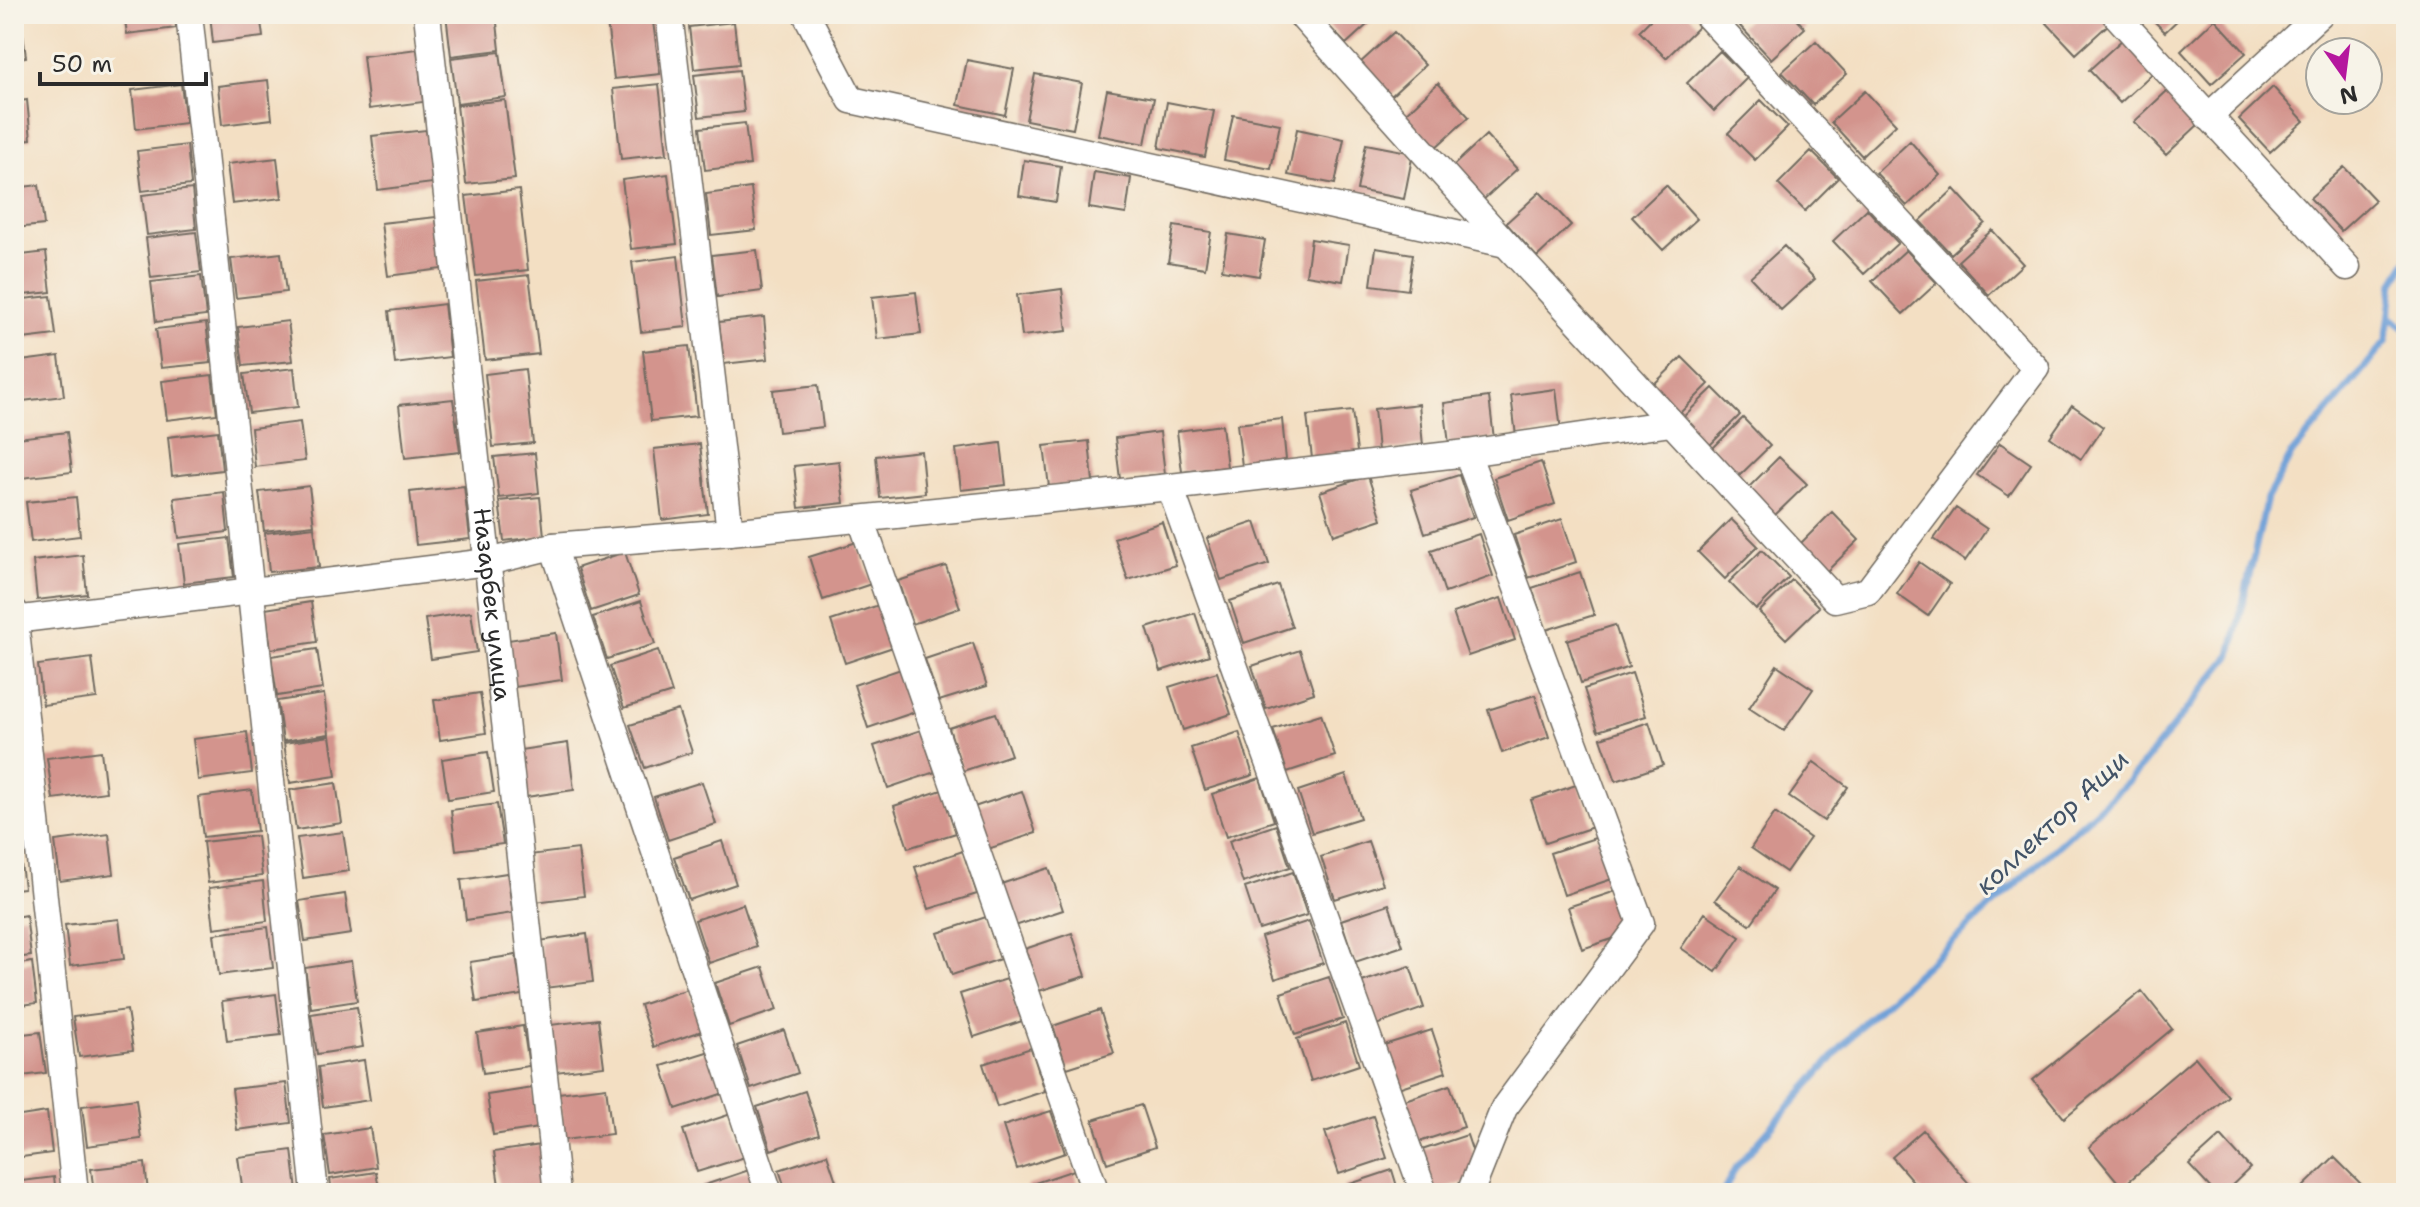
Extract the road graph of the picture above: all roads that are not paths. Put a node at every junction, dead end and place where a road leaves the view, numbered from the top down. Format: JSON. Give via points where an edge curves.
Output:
{"nodes":[{"id":1,"x":189,"y":14,"type":"edge"},
{"id":2,"x":427,"y":14,"type":"edge"},
{"id":3,"x":669,"y":14,"type":"edge"},
{"id":4,"x":806,"y":14,"type":"edge"},
{"id":5,"x":1300,"y":14,"type":"edge"},
{"id":6,"x":1706,"y":14,"type":"edge"},
{"id":7,"x":2115,"y":14,"type":"edge"},
{"id":8,"x":2320,"y":14,"type":"edge"},
{"id":9,"x":2208,"y":117,"type":"junction"},
{"id":10,"x":1506,"y":244,"type":"junction"},
{"id":11,"x":2347,"y":267,"type":"dead end"},
{"id":12,"x":1671,"y":423,"type":"junction"},
{"id":13,"x":1467,"y":453,"type":"junction"},
{"id":14,"x":1170,"y":487,"type":"junction"},
{"id":15,"x":861,"y":519,"type":"junction"},
{"id":16,"x":730,"y":532,"type":"junction"},
{"id":17,"x":553,"y":546,"type":"junction"},
{"id":18,"x":488,"y":562,"type":"junction"},
{"id":19,"x":250,"y":593,"type":"junction"},
{"id":20,"x":14,"y":611,"type":"edge"},
{"id":21,"x":14,"y":620,"type":"edge"},
{"id":22,"x":75,"y":1193,"type":"edge"},
{"id":23,"x":315,"y":1193,"type":"edge"},
{"id":24,"x":557,"y":1193,"type":"edge"},
{"id":25,"x":769,"y":1193,"type":"edge"},
{"id":26,"x":1096,"y":1193,"type":"edge"},
{"id":27,"x":1424,"y":1193,"type":"edge"},
{"id":28,"x":1470,"y":1193,"type":"edge"}],
"edges":[{"from":1,"to":19,"type":"street"},
{"from":2,"to":18,"type":"street","name":"Назарбек улица"},
{"from":3,"to":16,"type":"street"},
{"from":4,"to":10,"type":"street","via":[[851,100]]},
{"from":5,"to":10,"type":"street"},
{"from":6,"to":12,"type":"street","via":[[2036,368],[1868,591],[1835,599]]},
{"from":7,"to":9,"type":"street"},
{"from":8,"to":9,"type":"street"},
{"from":9,"to":11,"type":"street"},
{"from":10,"to":12,"type":"street"},
{"from":12,"to":13,"type":"street"},
{"from":13,"to":14,"type":"street"},
{"from":13,"to":28,"type":"street","via":[[1641,923],[1504,1108]]},
{"from":14,"to":15,"type":"street"},
{"from":14,"to":27,"type":"street"},
{"from":15,"to":16,"type":"street"},
{"from":15,"to":26,"type":"street"},
{"from":16,"to":17,"type":"street"},
{"from":17,"to":18,"type":"street"},
{"from":17,"to":25,"type":"street"},
{"from":18,"to":19,"type":"street"},
{"from":18,"to":24,"type":"street","name":"Назарбек улица"},
{"from":19,"to":21,"type":"street"},
{"from":19,"to":23,"type":"street"},
{"from":20,"to":21,"type":"street"},
{"from":21,"to":22,"type":"street"}]}
